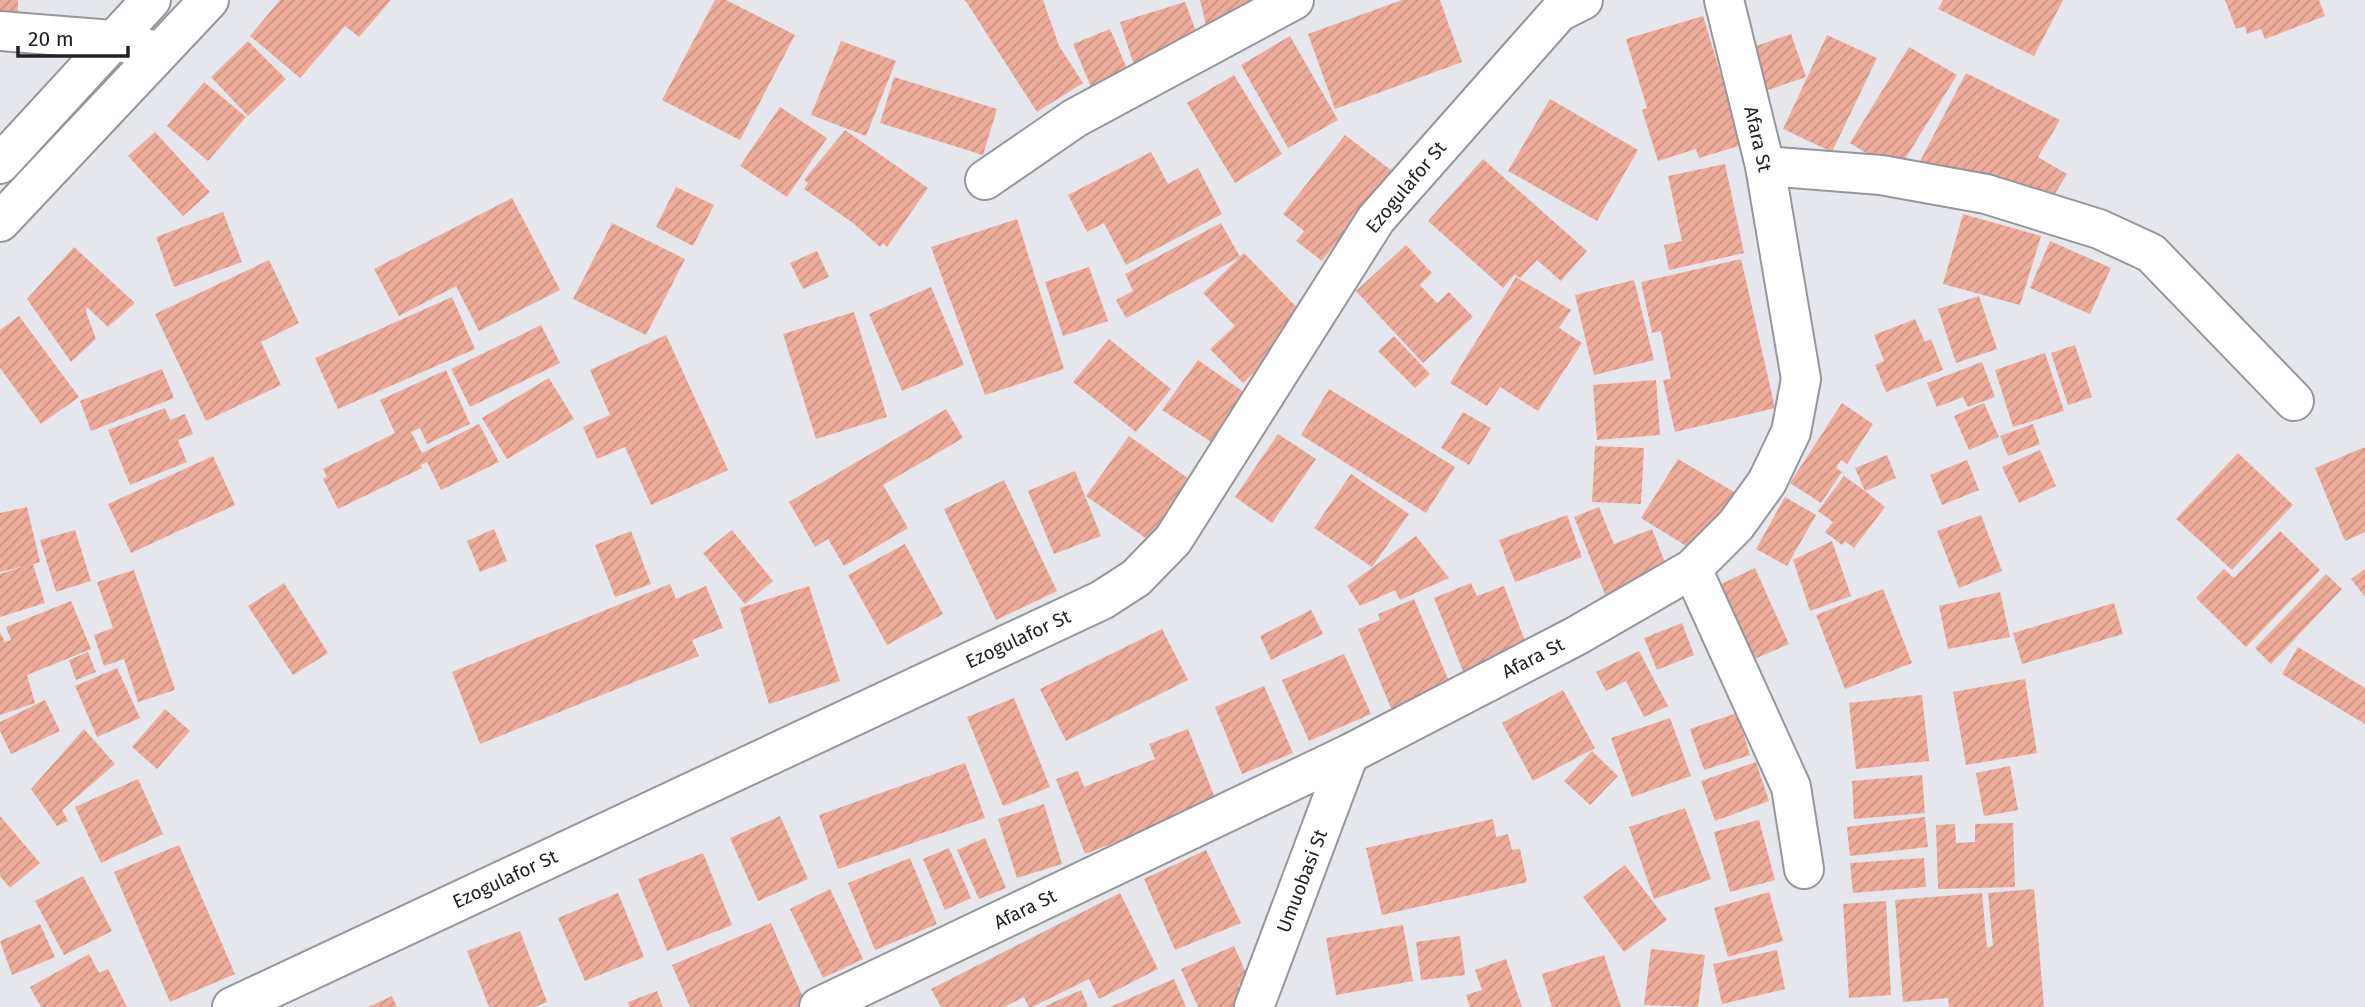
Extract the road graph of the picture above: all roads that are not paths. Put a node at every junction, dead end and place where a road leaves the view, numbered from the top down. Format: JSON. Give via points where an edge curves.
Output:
{"nodes":[{"id":1,"x":151,"y":0,"type":"edge"},
{"id":2,"x":209,"y":0,"type":"edge"},
{"id":3,"x":1294,"y":0,"type":"edge"},
{"id":4,"x":1724,"y":0,"type":"edge"},
{"id":5,"x":1561,"y":4,"type":"edge"},
{"id":6,"x":0,"y":31,"type":"edge"},
{"id":7,"x":112,"y":40,"type":"junction"},
{"id":8,"x":160,"y":52,"type":"junction"},
{"id":9,"x":0,"y":164,"type":"edge"},
{"id":10,"x":1765,"y":166,"type":"junction"},
{"id":11,"x":985,"y":180,"type":"dead end"},
{"id":12,"x":0,"y":222,"type":"edge"},
{"id":13,"x":2294,"y":401,"type":"dead end"},
{"id":14,"x":1692,"y":569,"type":"junction"},
{"id":15,"x":1349,"y":754,"type":"junction"},
{"id":16,"x":1804,"y":869,"type":"dead end"},
{"id":17,"x":232,"y":1007,"type":"edge"},
{"id":18,"x":819,"y":1007,"type":"edge"},
{"id":19,"x":1254,"y":1007,"type":"edge"}],
"edges":[{"from":1,"to":7,"type":"street"},
{"from":2,"to":8,"type":"street"},
{"from":3,"to":11,"type":"street","via":[[1075,118]]},
{"from":4,"to":10,"type":"street","name":"Afara St"},
{"from":5,"to":17,"type":"street","name":"Ezogulafor St","via":[[1376,219],[1173,540],[1136,578],[1102,600]]},
{"from":6,"to":7,"type":"street"},
{"from":7,"to":8,"type":"street"},
{"from":7,"to":9,"type":"street"},
{"from":8,"to":12,"type":"street"},
{"from":10,"to":13,"type":"street","via":[[1881,175],[1986,194],[2099,229],[2151,253]]},
{"from":10,"to":14,"type":"street","name":"Afara St","via":[[1801,379],[1791,432],[1767,482],[1736,525]]},
{"from":14,"to":15,"type":"street","name":"Afara St","via":[[1576,636]]},
{"from":14,"to":16,"type":"street","via":[[1791,787]]},
{"from":15,"to":18,"type":"street","name":"Afara St"},
{"from":15,"to":19,"type":"street","name":"Umuobasi St"}]}
